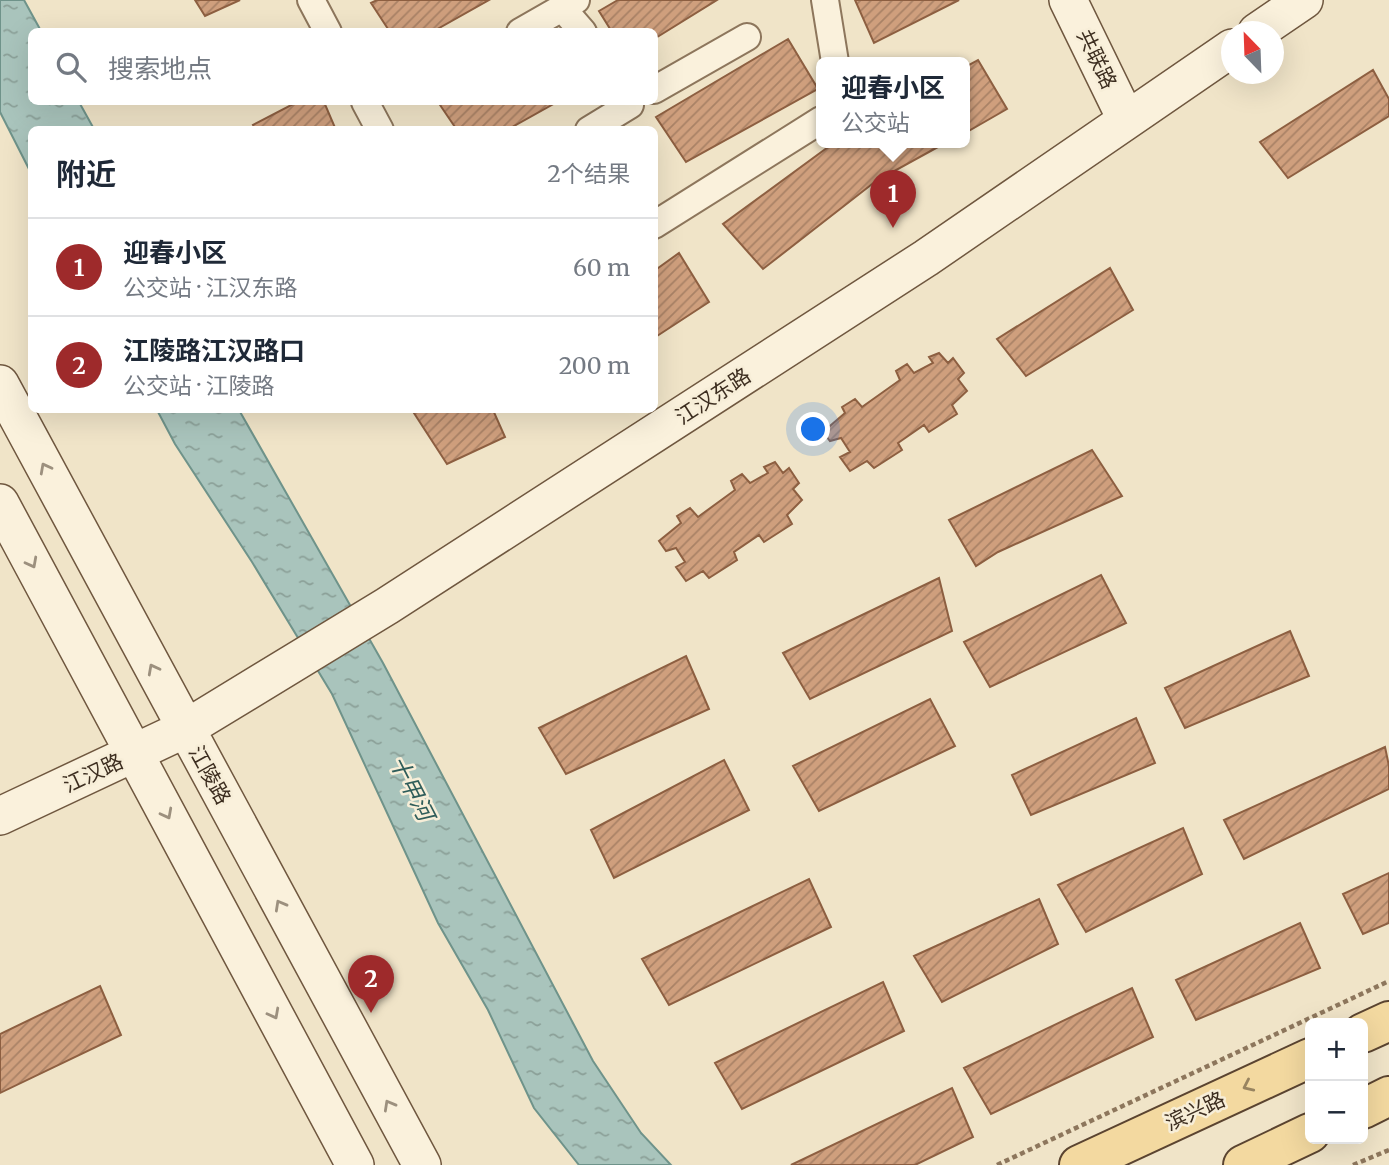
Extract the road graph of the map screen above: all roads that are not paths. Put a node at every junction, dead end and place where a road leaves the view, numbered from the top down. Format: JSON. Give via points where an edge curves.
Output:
{"nodes":[{"id":1,"x":311,"y":0,"type":"edge"},
{"id":2,"x":825,"y":0,"type":"edge"},
{"id":3,"x":1068,"y":0,"type":"edge"},
{"id":4,"x":1304,"y":0,"type":"edge"},
{"id":5,"x":569,"y":4,"type":"edge"},
{"id":6,"x":1273,"y":21,"type":"edge"},
{"id":7,"x":326,"y":28,"type":"edge"},
{"id":8,"x":527,"y":28,"type":"edge"},
{"id":9,"x":581,"y":28,"type":"edge"},
{"id":10,"x":747,"y":37,"type":"dead end"},
{"id":11,"x":1221,"y":55,"type":"edge"},
{"id":12,"x":834,"y":57,"type":"edge"},
{"id":13,"x":658,"y":88,"type":"edge"},
{"id":14,"x":628,"y":105,"type":"edge"},
{"id":15,"x":1126,"y":119,"type":"junction"},
{"id":16,"x":816,"y":123,"type":"edge"},
{"id":17,"x":595,"y":126,"type":"edge"},
{"id":18,"x":658,"y":222,"type":"edge"},
{"id":19,"x":0,"y":384,"type":"edge"},
{"id":20,"x":0,"y":503,"type":"edge"},
{"id":21,"x":185,"y":729,"type":"junction"},
{"id":22,"x":135,"y":754,"type":"junction"},
{"id":23,"x":0,"y":817,"type":"edge"},
{"id":24,"x":1389,"y":1021,"type":"edge"},
{"id":25,"x":1368,"y":1031,"type":"edge"},
{"id":26,"x":1305,"y":1060,"type":"edge"},
{"id":27,"x":1389,"y":1096,"type":"edge"},
{"id":28,"x":1368,"y":1106,"type":"edge"},
{"id":29,"x":1305,"y":1135,"type":"edge"},
{"id":30,"x":355,"y":1165,"type":"edge"},
{"id":31,"x":422,"y":1165,"type":"edge"},
{"id":32,"x":1079,"y":1165,"type":"edge"},
{"id":33,"x":1243,"y":1165,"type":"edge"}],
"edges":[{"from":1,"to":7,"type":"street"},
{"from":2,"to":12,"type":"street"},
{"from":3,"to":15,"type":"street","name":"共联路"},
{"from":4,"to":6,"type":"street"},
{"from":5,"to":8,"type":"street"},
{"from":5,"to":9,"type":"street"},
{"from":10,"to":13,"type":"street"},
{"from":11,"to":15,"type":"street","name":"江汉东路"},
{"from":14,"to":17,"type":"street"},
{"from":15,"to":21,"type":"street","name":"江汉东路","via":[[926,258],[387,606]]},
{"from":16,"to":18,"type":"street"},
{"from":21,"to":19,"type":"street","name":"江陵路","one_way":true},
{"from":20,"to":22,"type":"street","one_way":true},
{"from":21,"to":22,"type":"street","name":"江汉路"},
{"from":31,"to":21,"type":"street","name":"江陵路","one_way":true},
{"from":22,"to":23,"type":"street","name":"江汉路"},
{"from":22,"to":30,"type":"street","one_way":true},
{"from":24,"to":25,"type":"main road"},
{"from":26,"to":32,"type":"main road","name":"滨兴路","one_way":true},
{"from":27,"to":28,"type":"main road"},
{"from":29,"to":33,"type":"main road"}]}
